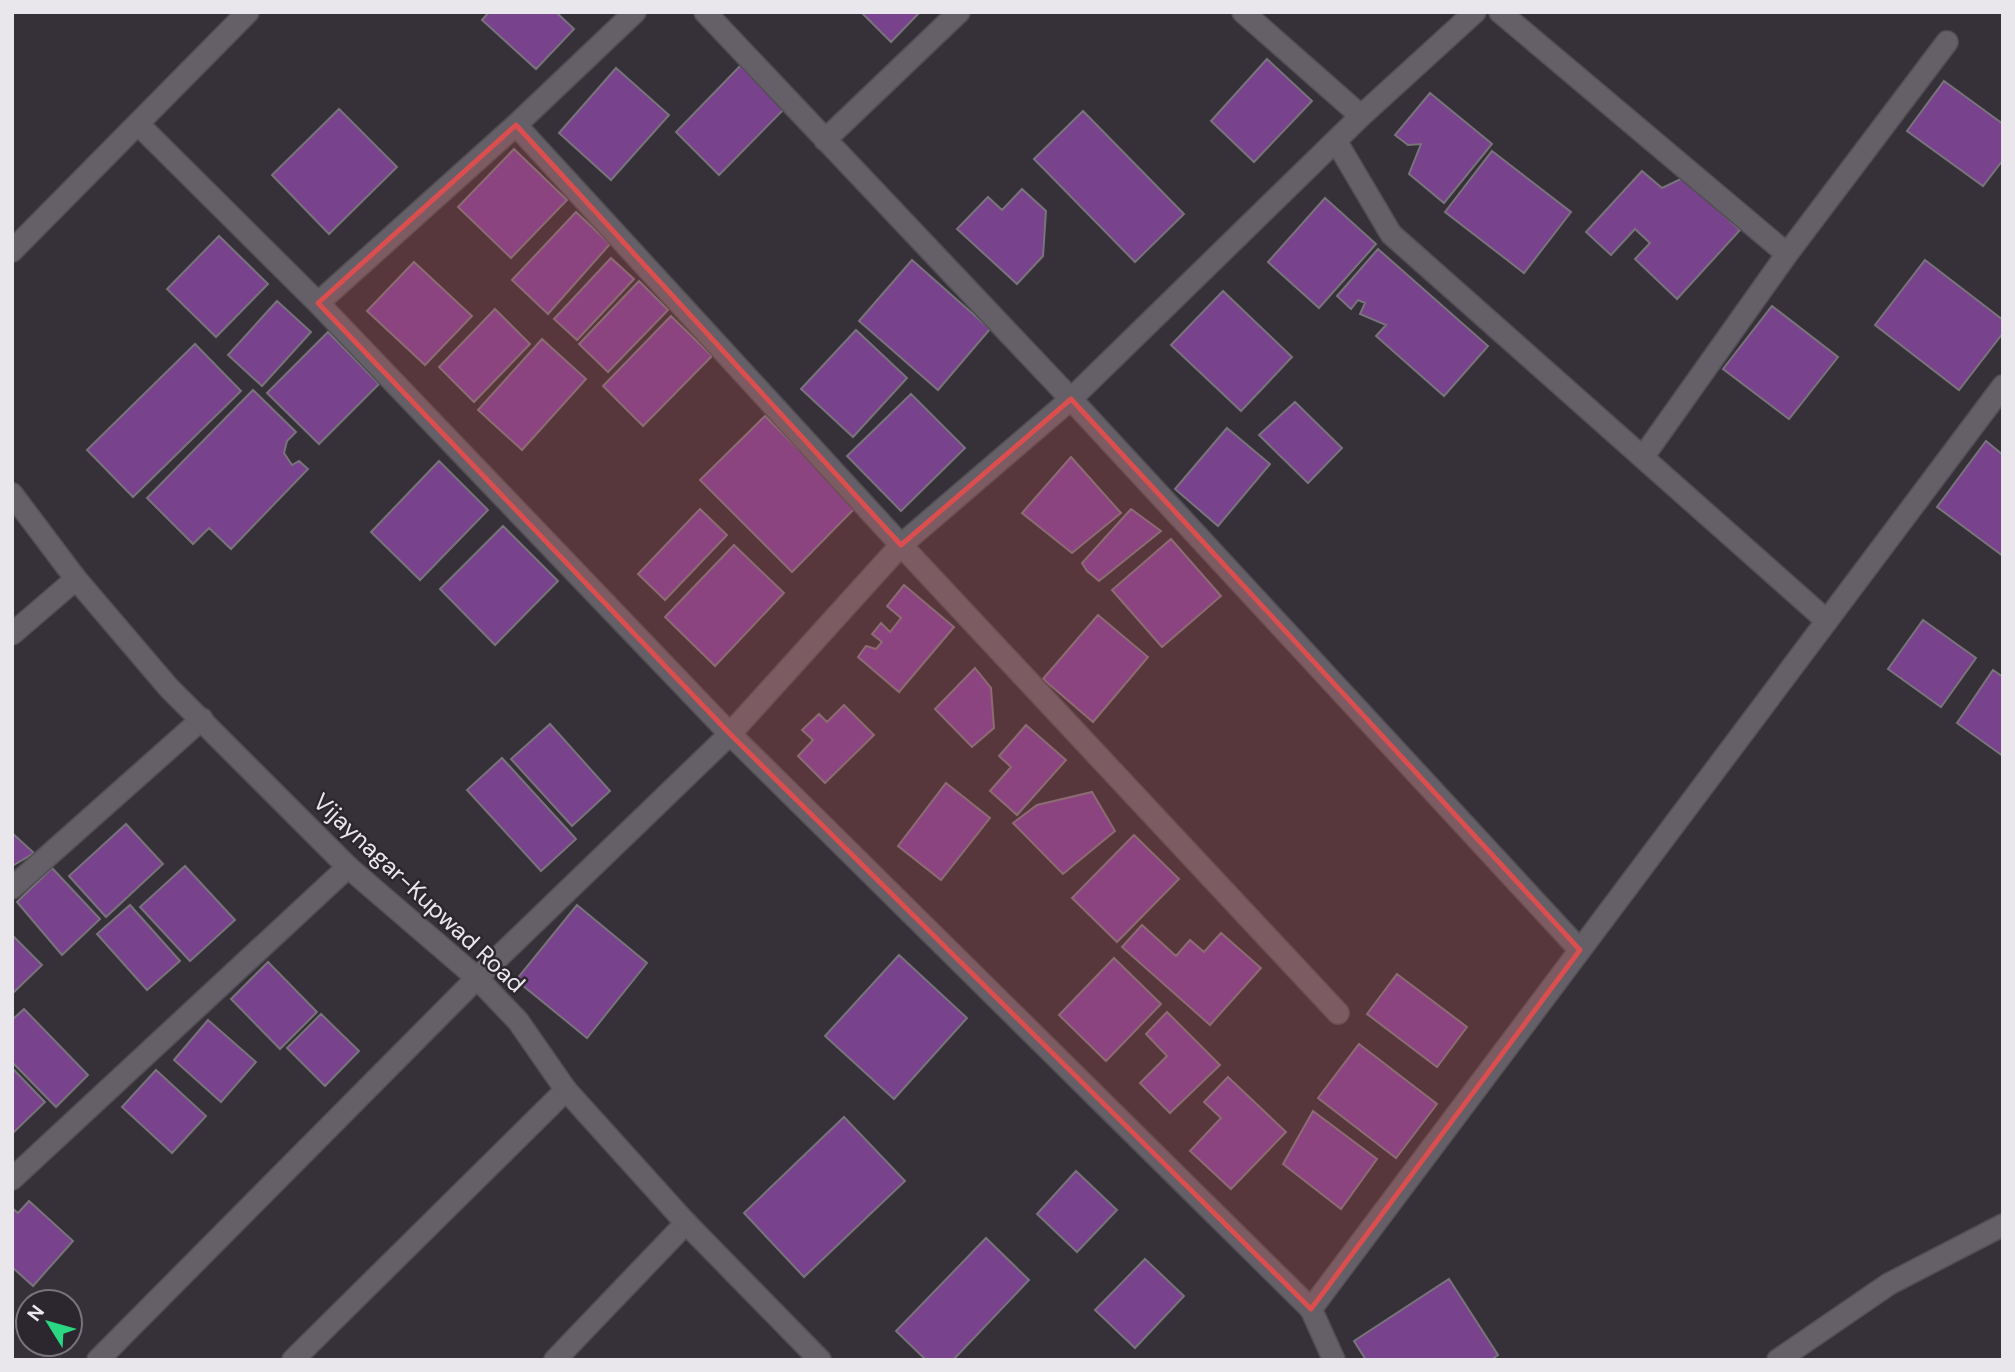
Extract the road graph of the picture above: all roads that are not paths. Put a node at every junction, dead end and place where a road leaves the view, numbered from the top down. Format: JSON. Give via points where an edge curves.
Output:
{"nodes":[{"id":1,"x":248,"y":12,"type":"edge"},
{"id":2,"x":635,"y":12,"type":"edge"},
{"id":3,"x":705,"y":12,"type":"edge"},
{"id":4,"x":959,"y":12,"type":"edge"},
{"id":5,"x":1243,"y":12,"type":"edge"},
{"id":6,"x":1475,"y":12,"type":"edge"},
{"id":7,"x":1500,"y":12,"type":"edge"},
{"id":8,"x":1947,"y":42,"type":"dead end"},
{"id":9,"x":1361,"y":116,"type":"junction"},
{"id":10,"x":138,"y":124,"type":"junction"},
{"id":11,"x":516,"y":125,"type":"junction"},
{"id":12,"x":825,"y":140,"type":"junction"},
{"id":13,"x":1336,"y":141,"type":"junction"},
{"id":14,"x":12,"y":251,"type":"edge"},
{"id":15,"x":1787,"y":254,"type":"junction"},
{"id":16,"x":318,"y":303,"type":"junction"},
{"id":17,"x":2003,"y":386,"type":"edge"},
{"id":18,"x":1071,"y":398,"type":"junction"},
{"id":19,"x":1643,"y":457,"type":"junction"},
{"id":20,"x":12,"y":494,"type":"edge"},
{"id":21,"x":901,"y":545,"type":"junction"},
{"id":22,"x":76,"y":579,"type":"junction"},
{"id":23,"x":1827,"y":621,"type":"junction"},
{"id":24,"x":12,"y":634,"type":"edge"},
{"id":25,"x":202,"y":719,"type":"junction"},
{"id":26,"x":730,"y":734,"type":"junction"},
{"id":27,"x":348,"y":867,"type":"junction"},
{"id":28,"x":12,"y":888,"type":"edge"},
{"id":29,"x":1580,"y":950,"type":"junction"},
{"id":30,"x":477,"y":978,"type":"junction"},
{"id":31,"x":1338,"y":1013,"type":"dead end"},
{"id":32,"x":566,"y":1090,"type":"junction"},
{"id":33,"x":12,"y":1179,"type":"edge"},
{"id":34,"x":686,"y":1223,"type":"junction"},
{"id":35,"x":2003,"y":1224,"type":"edge"},
{"id":36,"x":1311,"y":1309,"type":"junction"},
{"id":37,"x":98,"y":1360,"type":"edge"},
{"id":38,"x":293,"y":1360,"type":"edge"},
{"id":39,"x":555,"y":1360,"type":"edge"},
{"id":40,"x":820,"y":1360,"type":"edge"},
{"id":41,"x":1334,"y":1360,"type":"edge"},
{"id":42,"x":1778,"y":1360,"type":"edge"}],
"edges":[{"from":1,"to":10,"type":"street"},
{"from":2,"to":11,"type":"street"},
{"from":3,"to":12,"type":"street"},
{"from":4,"to":12,"type":"street"},
{"from":5,"to":9,"type":"street"},
{"from":6,"to":9,"type":"street"},
{"from":7,"to":15,"type":"street"},
{"from":8,"to":15,"type":"street"},
{"from":9,"to":13,"type":"street"},
{"from":10,"to":14,"type":"street"},
{"from":10,"to":16,"type":"street"},
{"from":11,"to":16,"type":"street"},
{"from":11,"to":21,"type":"street"},
{"from":12,"to":18,"type":"street"},
{"from":13,"to":18,"type":"street"},
{"from":13,"to":19,"type":"street","via":[[1391,234]]},
{"from":15,"to":19,"type":"street"},
{"from":16,"to":26,"type":"street"},
{"from":17,"to":23,"type":"street"},
{"from":18,"to":21,"type":"street"},
{"from":18,"to":29,"type":"street"},
{"from":19,"to":23,"type":"street"},
{"from":20,"to":22,"type":"street","name":"Vijaynagar-Kupwad Road"},
{"from":21,"to":26,"type":"street"},
{"from":21,"to":31,"type":"street"},
{"from":22,"to":24,"type":"street"},
{"from":22,"to":25,"type":"street","name":"Vijaynagar-Kupwad Road","via":[[169,688]]},
{"from":23,"to":29,"type":"street"},
{"from":25,"to":27,"type":"street","name":"Vijaynagar-Kupwad Road"},
{"from":25,"to":28,"type":"street"},
{"from":26,"to":30,"type":"street"},
{"from":26,"to":36,"type":"street"},
{"from":27,"to":30,"type":"street","name":"Vijaynagar-Kupwad Road"},
{"from":27,"to":33,"type":"street"},
{"from":29,"to":36,"type":"street"},
{"from":30,"to":32,"type":"street","name":"Vijaynagar-Kupwad Road","via":[[518,1021]]},
{"from":30,"to":37,"type":"street"},
{"from":32,"to":34,"type":"street","name":"Vijaynagar-Kupwad Road"},
{"from":32,"to":38,"type":"street"},
{"from":34,"to":39,"type":"street"},
{"from":34,"to":40,"type":"street","name":"Vijaynagar-Kupwad Road"},
{"from":35,"to":42,"type":"street","via":[[1889,1284]]},
{"from":36,"to":41,"type":"street"}]}
